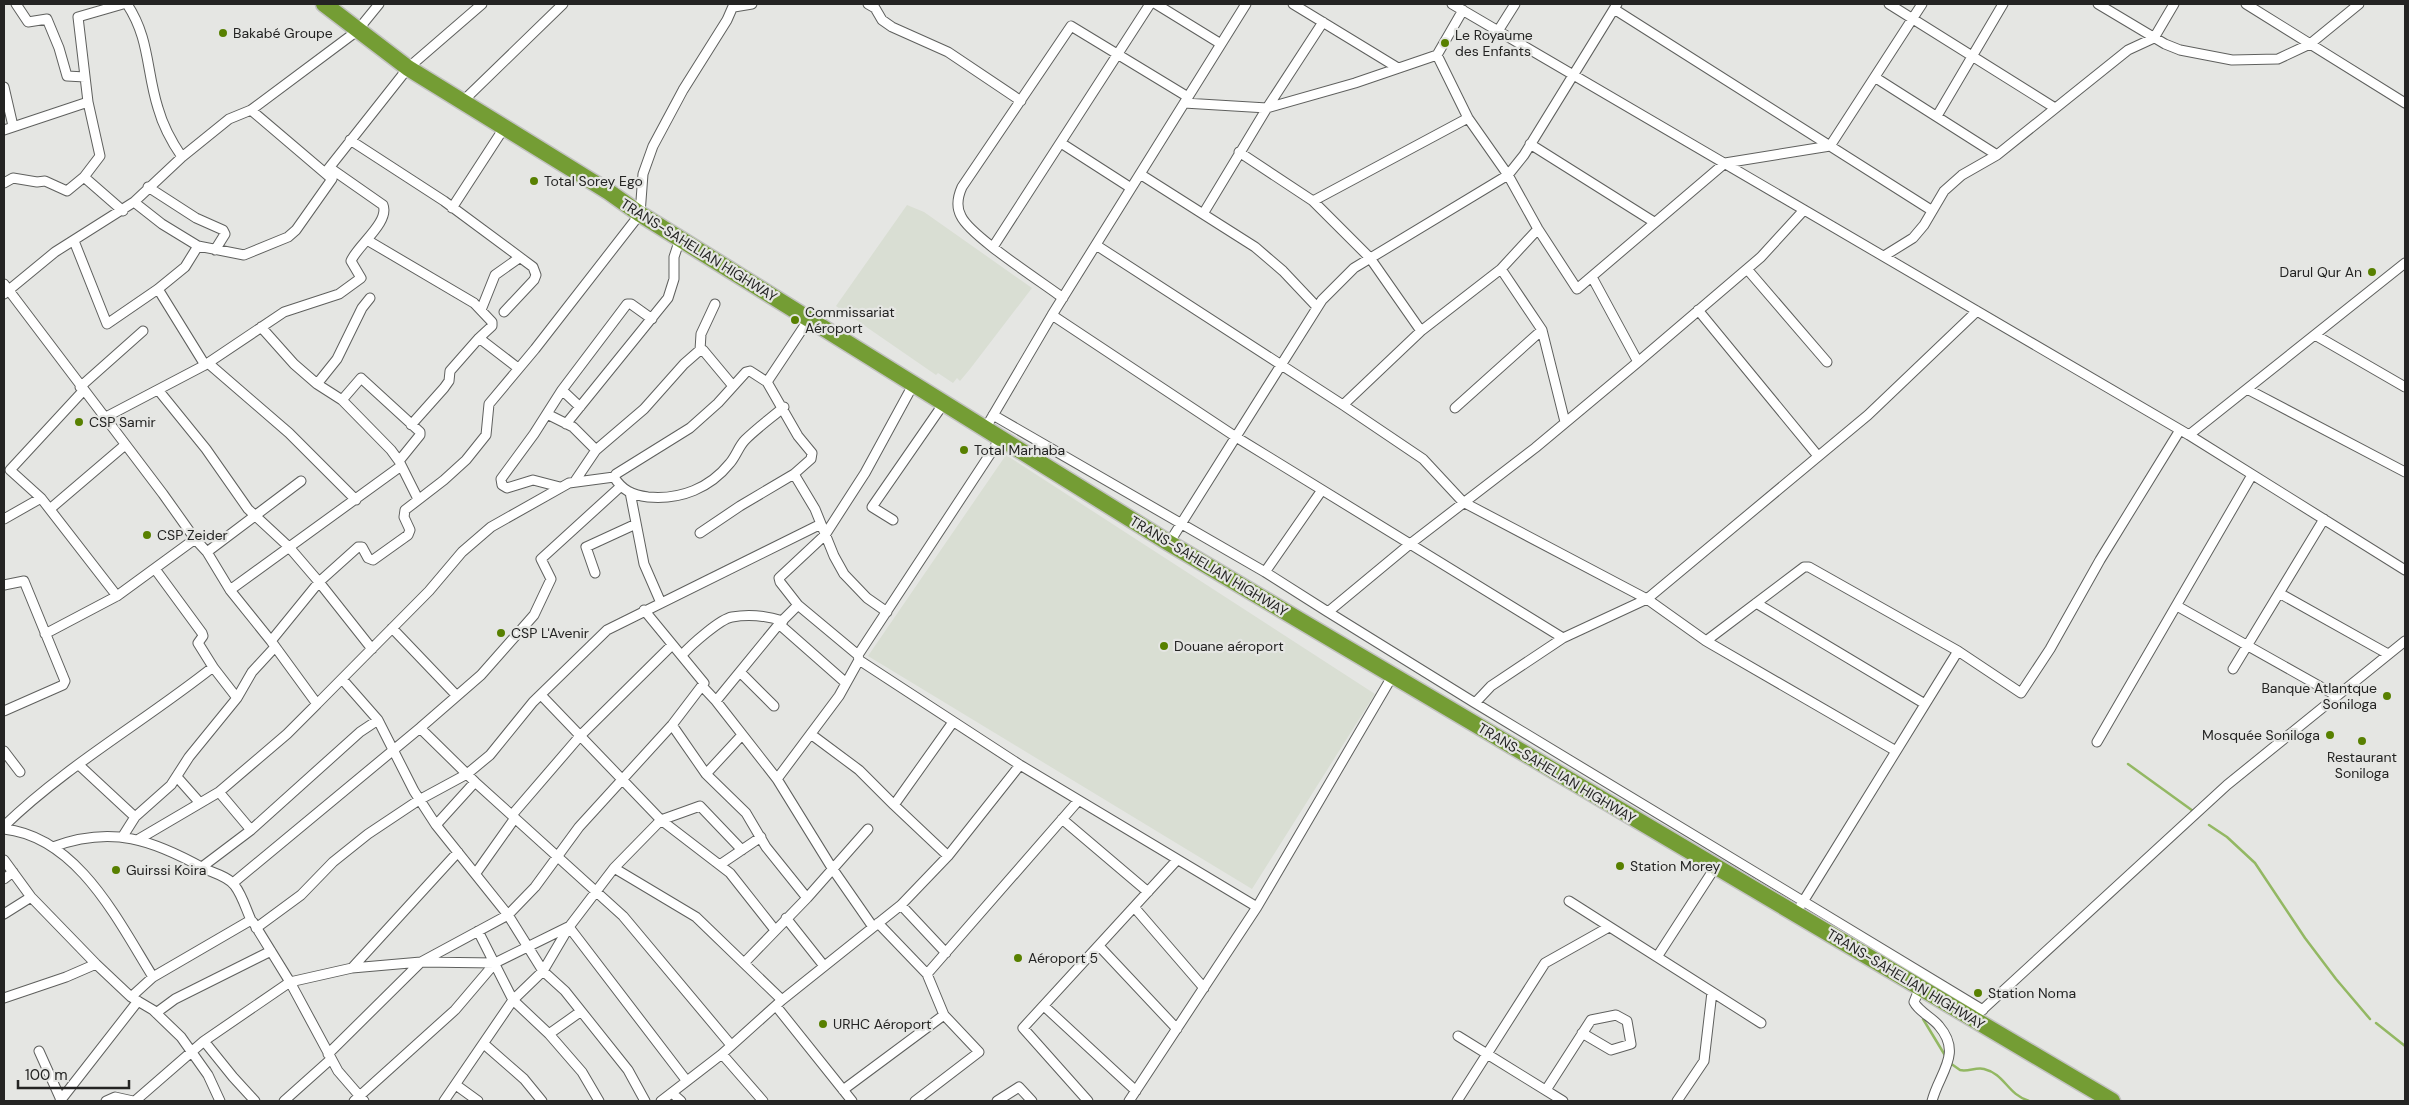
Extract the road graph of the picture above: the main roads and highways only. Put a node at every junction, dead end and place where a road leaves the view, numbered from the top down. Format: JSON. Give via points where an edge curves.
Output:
{"nodes":[{"id":1,"x":324,"y":4,"type":"edge"},
{"id":2,"x":2112,"y":1101,"type":"edge"}],
"edges":[{"from":1,"to":2,"type":"highway","name":"TRANS-SAHELIAN HIGHWAY","via":[[408,68],[913,385],[944,403],[989,422],[1000,439],[1169,543],[1716,866],[1799,907],[1920,987],[1978,1014]]}]}
